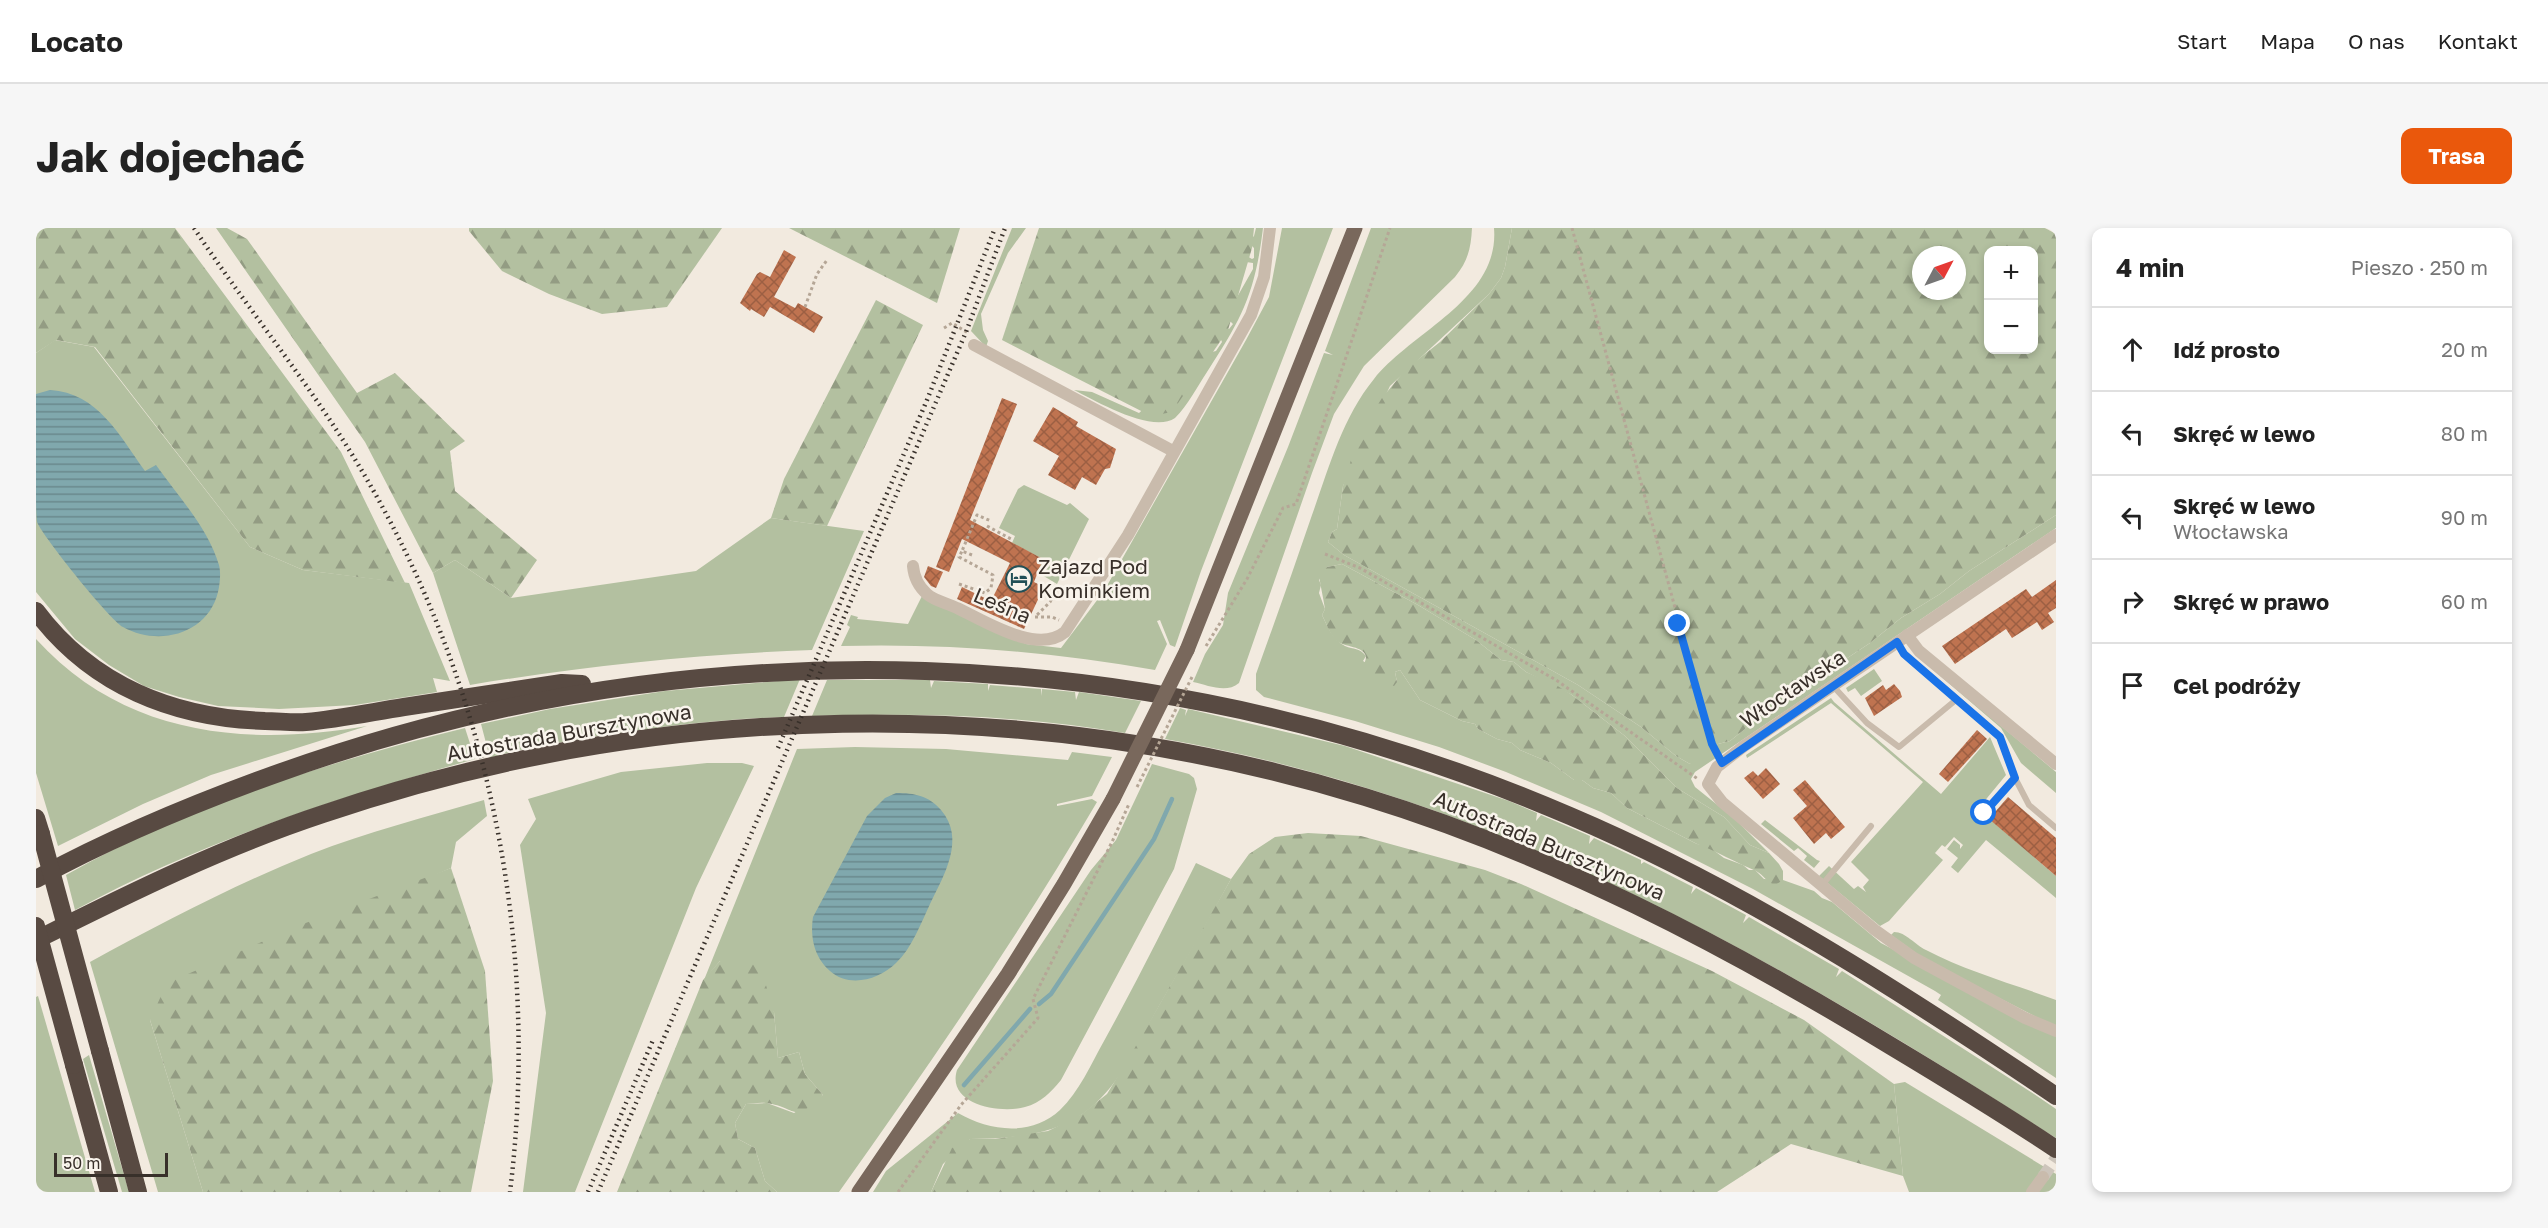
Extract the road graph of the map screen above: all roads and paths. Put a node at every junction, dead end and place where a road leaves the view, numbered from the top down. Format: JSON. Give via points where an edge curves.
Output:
{"nodes":[{"id":1,"x":1270,"y":228,"type":"edge"},
{"id":2,"x":1355,"y":228,"type":"edge"},
{"id":3,"x":1390,"y":228,"type":"edge"},
{"id":4,"x":1572,"y":228,"type":"edge"},
{"id":5,"x":826,"y":261,"type":"dead end"},
{"id":6,"x":805,"y":307,"type":"dead end"},
{"id":7,"x":944,"y":328,"type":"dead end"},
{"id":8,"x":974,"y":345,"type":"joint"},
{"id":9,"x":1173,"y":451,"type":"junction"},
{"id":10,"x":991,"y":520,"type":"dead end"},
{"id":11,"x":987,"y":526,"type":"dead end"},
{"id":12,"x":2056,"y":534,"type":"edge"},
{"id":13,"x":1011,"y":538,"type":"dead end"},
{"id":14,"x":962,"y":551,"type":"junction"},
{"id":15,"x":1325,"y":554,"type":"dead end"},
{"id":16,"x":972,"y":555,"type":"dead end"},
{"id":17,"x":913,"y":566,"type":"dead end"},
{"id":18,"x":959,"y":584,"type":"dead end"},
{"id":19,"x":1057,"y":589,"type":"dead end"},
{"id":20,"x":36,"y":611,"type":"edge"},
{"id":21,"x":1071,"y":624,"type":"junction"},
{"id":22,"x":1907,"y":635,"type":"junction"},
{"id":23,"x":1897,"y":642,"type":"junction"},
{"id":24,"x":1203,"y":654,"type":"dead end"},
{"id":25,"x":1194,"y":673,"type":"dead end"},
{"id":26,"x":1833,"y":686,"type":"junction"},
{"id":27,"x":626,"y":687,"type":"junction"},
{"id":28,"x":1957,"y":699,"type":"junction"},
{"id":29,"x":1722,"y":763,"type":"junction"},
{"id":30,"x":2056,"y":764,"type":"edge"},
{"id":31,"x":1692,"y":776,"type":"dead end"},
{"id":32,"x":2015,"y":778,"type":"junction"},
{"id":33,"x":1134,"y":793,"type":"dead end"},
{"id":34,"x":1130,"y":802,"type":"dead end"},
{"id":35,"x":1984,"y":813,"type":"dead end"},
{"id":36,"x":38,"y":826,"type":"edge"},
{"id":37,"x":1871,"y":826,"type":"dead end"},
{"id":38,"x":2056,"y":828,"type":"edge"},
{"id":39,"x":36,"y":879,"type":"edge"},
{"id":40,"x":1822,"y":885,"type":"junction"},
{"id":41,"x":36,"y":926,"type":"edge"},
{"id":42,"x":36,"y":940,"type":"edge"},
{"id":43,"x":2056,"y":1031,"type":"edge"},
{"id":44,"x":2056,"y":1096,"type":"edge"},
{"id":45,"x":2056,"y":1149,"type":"edge"},
{"id":46,"x":2043,"y":1177,"type":"tunnel mouth"},
{"id":47,"x":109,"y":1192,"type":"edge"},
{"id":48,"x":138,"y":1192,"type":"edge"},
{"id":49,"x":860,"y":1192,"type":"edge"},
{"id":50,"x":898,"y":1192,"type":"edge"},
{"id":51,"x":2032,"y":1192,"type":"edge"}],
"edges":[{"from":1,"to":9,"type":"street","name":"Leśna","via":[[1264,277],[1251,315]]},
{"from":2,"to":49,"type":"main road","bridge":true,"via":[[1187,650],[1113,799],[1008,974]]},
{"from":3,"to":24,"type":"path","via":[[1296,504],[1283,508]]},
{"from":4,"to":29,"type":"path","via":[[1709,735]]},
{"from":5,"to":6,"type":"path"},
{"from":7,"to":8,"type":"path","via":[[952,323],[972,335]]},
{"from":8,"to":9,"type":"street"},
{"from":9,"to":21,"type":"street","name":"Leśna","via":[[1128,535]]},
{"from":10,"to":14,"type":"path","via":[[977,515]]},
{"from":11,"to":13,"type":"path"},
{"from":12,"to":22,"type":"street","name":"Włocławska"},
{"from":14,"to":16,"type":"path"},
{"from":14,"to":18,"type":"path","via":[[959,557],[993,575],[994,581],[985,593]]},
{"from":15,"to":31,"type":"path","via":[[1360,568],[1556,680]]},
{"from":17,"to":21,"type":"street","name":"Leśna","via":[[914,578],[928,595],[1015,635],[1055,639]]},
{"from":19,"to":21,"type":"path","via":[[1035,617],[1052,617]]},
{"from":20,"to":27,"type":"highway","via":[[51,632],[121,686],[149,700],[235,720],[304,722],[562,683]]},
{"from":22,"to":23,"type":"street","name":"Włocławska"},
{"from":22,"to":30,"type":"street","via":[[1919,651]]},
{"from":23,"to":26,"type":"street","name":"Włocławska"},
{"from":23,"to":28,"type":"lane","via":[[1904,654]]},
{"from":25,"to":33,"type":"path","bridge":true},
{"from":26,"to":28,"type":"lane","via":[[1868,723],[1899,747]]},
{"from":26,"to":29,"type":"street","name":"Włocławska"},
{"from":27,"to":39,"type":"highway","name":"Autostrada Bursztynowa","via":[[497,709],[403,732],[305,763],[153,820]]},
{"from":27,"to":44,"type":"highway","name":"Autostrada Bursztynowa","via":[[827,669],[939,670],[1128,688],[1321,728],[1399,751],[1571,816],[1699,878],[1871,977]]},
{"from":28,"to":32,"type":"lane","via":[[2000,737]]},
{"from":29,"to":40,"type":"street","name":"Włocławska","via":[[1708,784],[1722,802]]},
{"from":32,"to":35,"type":"lane"},
{"from":32,"to":38,"type":"lane","via":[[2029,805]]},
{"from":34,"to":50,"type":"path","via":[[1034,999],[1038,1018],[961,1105]]},
{"from":36,"to":48,"type":"highway","bridge":true},
{"from":37,"to":40,"type":"lane"},
{"from":40,"to":43,"type":"street","via":[[1914,958]]},
{"from":41,"to":47,"type":"highway","bridge":true},
{"from":42,"to":45,"type":"highway","name":"Autostrada Bursztynowa","via":[[232,847],[321,814],[472,770],[650,737],[712,731],[828,723],[993,727],[1100,739],[1213,758],[1363,796],[1474,835],[1603,890],[1743,960],[1874,1035]]},
{"from":46,"to":51,"type":"street"}]}
